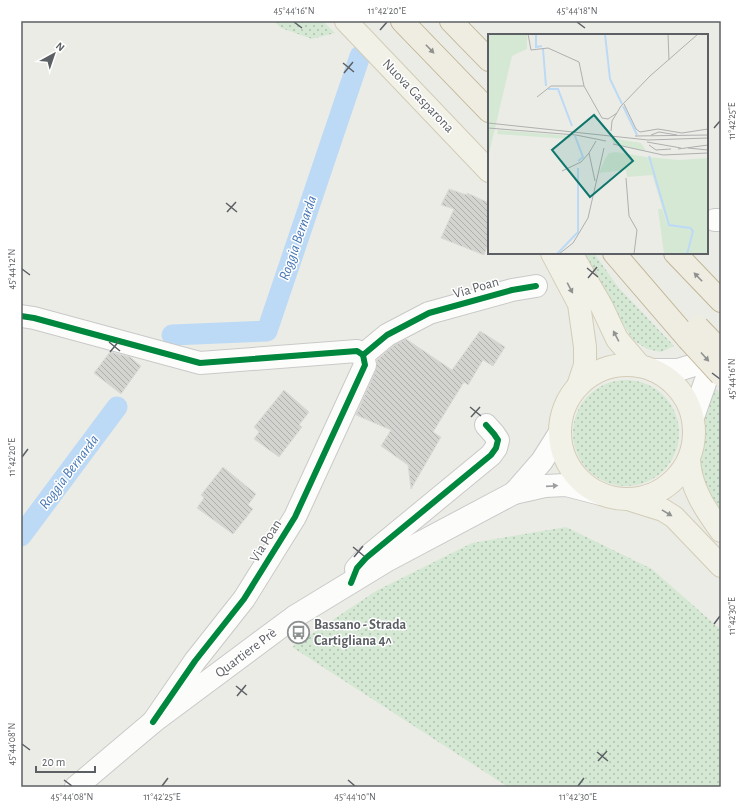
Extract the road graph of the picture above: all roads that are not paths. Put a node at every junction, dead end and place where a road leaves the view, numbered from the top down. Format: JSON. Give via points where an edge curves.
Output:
{"nodes":[{"id":1,"x":346,"y":21,"type":"edge"},
{"id":2,"x":402,"y":21,"type":"edge"},
{"id":3,"x":451,"y":21,"type":"edge"},
{"id":4,"x":488,"y":59,"type":"edge"},
{"id":5,"x":488,"y":110,"type":"edge"},
{"id":6,"x":488,"y":170,"type":"edge"},
{"id":7,"x":553,"y":254,"type":"edge"},
{"id":8,"x":569,"y":254,"type":"edge"},
{"id":9,"x":615,"y":254,"type":"edge"},
{"id":10,"x":627,"y":254,"type":"edge"},
{"id":11,"x":676,"y":254,"type":"edge"},
{"id":12,"x":536,"y":286,"type":"dead end"},
{"id":13,"x":721,"y":301,"type":"edge"},
{"id":14,"x":21,"y":316,"type":"edge"},
{"id":15,"x":693,"y":333,"type":"junction"},
{"id":16,"x":721,"y":351,"type":"edge"},
{"id":17,"x":363,"y":355,"type":"junction"},
{"id":18,"x":647,"y":368,"type":"junction"},
{"id":19,"x":706,"y":373,"type":"edge"},
{"id":20,"x":579,"y":384,"type":"junction"},
{"id":21,"x":693,"y":416,"type":"junction"},
{"id":22,"x":486,"y":425,"type":"dead end"},
{"id":23,"x":559,"y":434,"type":"junction"},
{"id":24,"x":689,"y":459,"type":"junction"},
{"id":25,"x":514,"y":493,"type":"junction"},
{"id":26,"x":601,"y":494,"type":"junction"},
{"id":27,"x":630,"y":500,"type":"junction"},
{"id":28,"x":721,"y":531,"type":"edge"},
{"id":29,"x":721,"y":566,"type":"edge"},
{"id":30,"x":351,"y":583,"type":"junction"},
{"id":31,"x":153,"y":722,"type":"junction"},
{"id":32,"x":76,"y":787,"type":"edge"}],
"edges":[{"from":1,"to":6,"type":"main road","name":"Nuova Gasparona"},
{"from":2,"to":5,"type":"highway","one_way":true},
{"from":3,"to":4,"type":"highway"},
{"from":7,"to":20,"type":"main road","one_way":true,"via":[[579,304],[585,347],[585,365]]},
{"from":18,"to":8,"type":"main road","one_way":true,"via":[[628,354],[617,340],[602,307]]},
{"from":9,"to":15,"type":"highway"},
{"from":10,"to":15,"type":"highway"},
{"from":13,"to":11,"type":"highway","one_way":true},
{"from":12,"to":17,"type":"street","name":"Via Poan","via":[[429,313],[387,335]]},
{"from":14,"to":17,"type":"street","via":[[200,363],[357,351]]},
{"from":15,"to":16,"type":"highway","bridge":true},
{"from":15,"to":19,"type":"highway","one_way":true,"bridge":true},
{"from":17,"to":31,"type":"street","name":"Via Poan","via":[[365,365],[295,517],[244,599],[195,661]]},
{"from":18,"to":19,"type":"street"},
{"from":18,"to":20,"type":"main road","via":[[618,365],[597,371]]},
{"from":18,"to":21,"type":"main road","via":[[671,381],[685,397]]},
{"from":19,"to":21,"type":"street"},
{"from":20,"to":23,"type":"main road","via":[[568,398],[561,416]]},
{"from":21,"to":24,"type":"main road","via":[[693,445]]},
{"from":22,"to":30,"type":"street","via":[[498,440],[491,455],[366,558],[357,568]]},
{"from":23,"to":25,"type":"street","name":"Quartiere Prè","via":[[542,461]]},
{"from":23,"to":26,"type":"main road","via":[[562,453],[571,470],[584,485]]},
{"from":24,"to":27,"type":"main road","via":[[675,480],[654,494]]},
{"from":24,"to":28,"type":"main road","via":[[693,485]]},
{"from":25,"to":26,"type":"street","name":"Quartiere Prè","one_way":true,"via":[[545,486],[566,485]]},
{"from":25,"to":30,"type":"street","name":"Quartiere Prè","via":[[386,561]]},
{"from":26,"to":27,"type":"main road","via":[[615,499]]},
{"from":27,"to":29,"type":"main road","one_way":true,"via":[[662,510],[674,517]]},
{"from":30,"to":31,"type":"street","name":"Quartiere Prè","via":[[294,617]]},
{"from":31,"to":32,"type":"street","name":"Quartiere Prè"}]}
